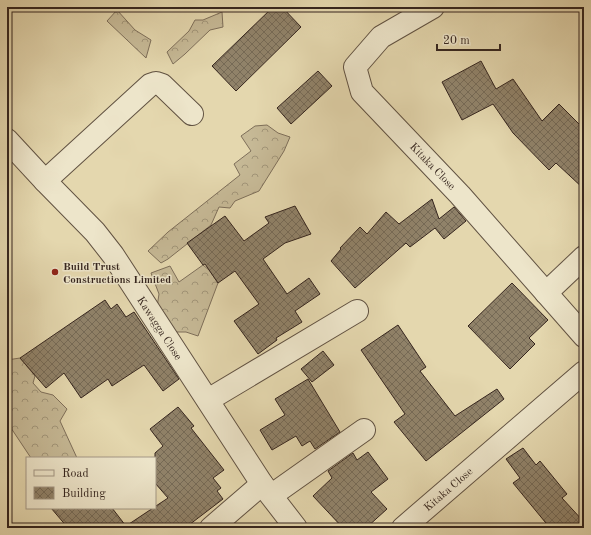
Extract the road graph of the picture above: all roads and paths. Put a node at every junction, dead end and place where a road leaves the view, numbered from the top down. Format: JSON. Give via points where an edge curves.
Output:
{"nodes":[{"id":1,"x":433,"y":7,"type":"edge"},
{"id":2,"x":192,"y":114,"type":"dead end"},
{"id":3,"x":7,"y":140,"type":"edge"},
{"id":4,"x":45,"y":181,"type":"junction"},
{"id":5,"x":584,"y":257,"type":"edge"},
{"id":6,"x":546,"y":293,"type":"junction"},
{"id":7,"x":357,"y":310,"type":"dead end"},
{"id":8,"x":584,"y":336,"type":"edge"},
{"id":9,"x":584,"y":372,"type":"edge"},
{"id":10,"x":208,"y":400,"type":"junction"},
{"id":11,"x":364,"y":430,"type":"dead end"},
{"id":12,"x":267,"y":490,"type":"junction"},
{"id":13,"x":210,"y":528,"type":"edge"},
{"id":14,"x":296,"y":528,"type":"edge"},
{"id":15,"x":403,"y":528,"type":"edge"}],
"edges":[{"from":1,"to":6,"type":"street","name":"Kitaka Close","via":[[381,37],[355,67],[362,92],[460,195]]},
{"from":2,"to":4,"type":"street","via":[[162,85],[150,85]]},
{"from":3,"to":4,"type":"street","name":"Kawagga Close"},
{"from":4,"to":10,"type":"street","name":"Kawagga Close","via":[[95,232],[113,255]]},
{"from":5,"to":6,"type":"street"},
{"from":6,"to":8,"type":"street","name":"Kitaka Close"},
{"from":7,"to":10,"type":"street"},
{"from":9,"to":15,"type":"street","name":"Kitaka Close"},
{"from":10,"to":12,"type":"street","name":"Kawagga Close"},
{"from":11,"to":12,"type":"street"},
{"from":12,"to":13,"type":"street"},
{"from":12,"to":14,"type":"street","name":"Kawagga Close"}]}
